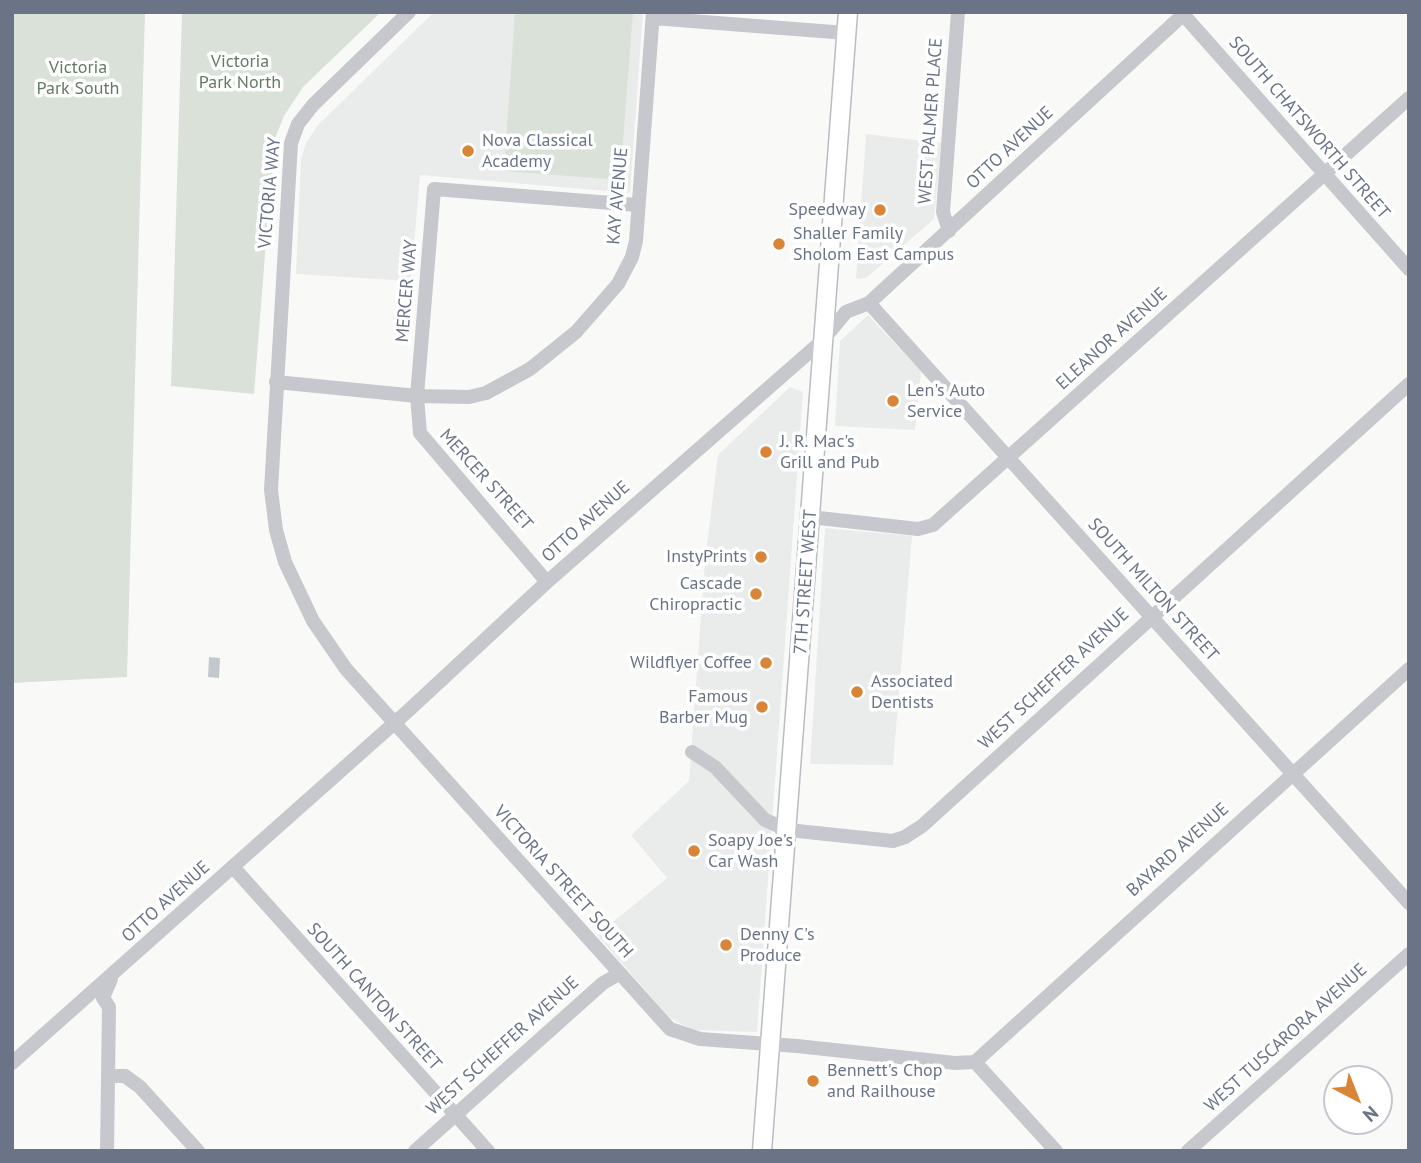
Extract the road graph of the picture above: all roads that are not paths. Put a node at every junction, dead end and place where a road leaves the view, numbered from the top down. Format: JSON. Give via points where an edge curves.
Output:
{"nodes":[{"id":1,"x":409,"y":12,"type":"edge"},
{"id":2,"x":848,"y":12,"type":"edge"},
{"id":3,"x":958,"y":12,"type":"edge"},
{"id":4,"x":1183,"y":13,"type":"edge"},
{"id":5,"x":653,"y":15,"type":"edge"},
{"id":6,"x":846,"y":33,"type":"junction"},
{"id":7,"x":1409,"y":98,"type":"edge"},
{"id":8,"x":1324,"y":175,"type":"junction"},
{"id":9,"x":638,"y":205,"type":"junction"},
{"id":10,"x":949,"y":231,"type":"junction"},
{"id":11,"x":1409,"y":269,"type":"edge"},
{"id":12,"x":869,"y":303,"type":"junction"},
{"id":13,"x":822,"y":341,"type":"junction"},
{"id":14,"x":276,"y":382,"type":"junction"},
{"id":15,"x":1409,"y":384,"type":"edge"},
{"id":16,"x":417,"y":396,"type":"junction"},
{"id":17,"x":1008,"y":458,"type":"junction"},
{"id":18,"x":810,"y":517,"type":"junction"},
{"id":19,"x":547,"y":582,"type":"junction"},
{"id":20,"x":1151,"y":616,"type":"junction"},
{"id":21,"x":1409,"y":668,"type":"edge"},
{"id":22,"x":394,"y":722,"type":"junction"},
{"id":23,"x":692,"y":752,"type":"dead end"},
{"id":24,"x":1292,"y":773,"type":"junction"},
{"id":25,"x":788,"y":830,"type":"junction"},
{"id":26,"x":233,"y":867,"type":"junction"},
{"id":27,"x":1409,"y":903,"type":"edge"},
{"id":28,"x":1409,"y":954,"type":"edge"},
{"id":29,"x":619,"y":974,"type":"junction"},
{"id":30,"x":113,"y":975,"type":"junction"},
{"id":31,"x":771,"y":1044,"type":"junction"},
{"id":32,"x":975,"y":1062,"type":"junction"},
{"id":33,"x":12,"y":1063,"type":"edge"},
{"id":34,"x":108,"y":1076,"type":"junction"},
{"id":35,"x":455,"y":1115,"type":"junction"},
{"id":36,"x":107,"y":1151,"type":"edge"},
{"id":37,"x":198,"y":1151,"type":"edge"},
{"id":38,"x":415,"y":1151,"type":"edge"},
{"id":39,"x":488,"y":1151,"type":"edge"},
{"id":40,"x":762,"y":1151,"type":"edge"},
{"id":41,"x":1056,"y":1151,"type":"edge"},
{"id":42,"x":1188,"y":1151,"type":"edge"}],
"edges":[{"from":1,"to":14,"type":"street","name":"VICTORIA WAY","via":[[313,105],[291,143]]},
{"from":2,"to":6,"type":"main road","name":"7TH STREET WEST"},
{"from":3,"to":10,"type":"street","name":"WEST PALMER PLACE","via":[[943,212]]},
{"from":4,"to":8,"type":"street","name":"SOUTH CHATSWORTH STREET"},
{"from":4,"to":10,"type":"street","name":"OTTO AVENUE"},
{"from":5,"to":6,"type":"street"},
{"from":5,"to":9,"type":"street","name":"KAY AVENUE"},
{"from":6,"to":13,"type":"main road","name":"7TH STREET WEST"},
{"from":7,"to":8,"type":"street","name":"ELEANOR AVENUE"},
{"from":8,"to":11,"type":"street","name":"SOUTH CHATSWORTH STREET"},
{"from":8,"to":17,"type":"street","name":"ELEANOR AVENUE"},
{"from":9,"to":16,"type":"street","name":"KAY AVENUE","via":[[636,241],[625,272],[596,312],[565,343],[486,393]]},
{"from":9,"to":16,"type":"street","name":"MERCER WAY","via":[[434,189]]},
{"from":10,"to":12,"type":"street","name":"OTTO AVENUE"},
{"from":12,"to":13,"type":"street","name":"OTTO AVENUE","via":[[846,312]]},
{"from":12,"to":17,"type":"street","name":"SOUTH MILTON STREET"},
{"from":13,"to":18,"type":"main road","name":"7TH STREET WEST"},
{"from":13,"to":19,"type":"street","name":"OTTO AVENUE"},
{"from":14,"to":16,"type":"street","name":"KAY AVENUE"},
{"from":14,"to":22,"type":"street","name":"VICTORIA STREET SOUTH","via":[[271,490],[285,562],[333,651]]},
{"from":15,"to":20,"type":"street","name":"WEST SCHEFFER AVENUE"},
{"from":16,"to":19,"type":"street","name":"MERCER STREET","via":[[417,422],[426,443]]},
{"from":17,"to":18,"type":"street","name":"ELEANOR AVENUE","via":[[933,525],[918,529]]},
{"from":17,"to":20,"type":"street","name":"SOUTH MILTON STREET"},
{"from":18,"to":25,"type":"main road","name":"7TH STREET WEST"},
{"from":19,"to":22,"type":"street","name":"OTTO AVENUE"},
{"from":20,"to":24,"type":"street","name":"SOUTH MILTON STREET"},
{"from":20,"to":25,"type":"street","name":"WEST SCHEFFER AVENUE","via":[[905,837],[893,841]]},
{"from":21,"to":24,"type":"street","name":"BAYARD AVENUE"},
{"from":22,"to":26,"type":"street","name":"OTTO AVENUE"},
{"from":22,"to":29,"type":"street","name":"VICTORIA STREET SOUTH"},
{"from":23,"to":25,"type":"street","via":[[715,767],[765,820]]},
{"from":24,"to":27,"type":"street","name":"SOUTH MILTON STREET"},
{"from":24,"to":32,"type":"street","name":"BAYARD AVENUE"},
{"from":25,"to":31,"type":"main road","name":"7TH STREET WEST"},
{"from":26,"to":30,"type":"street","name":"OTTO AVENUE"},
{"from":26,"to":35,"type":"street","name":"SOUTH CANTON STREET"},
{"from":28,"to":42,"type":"street","name":"WEST TUSCARORA AVENUE"},
{"from":29,"to":31,"type":"street","name":"VICTORIA STREET SOUTH","via":[[670,1029],[700,1039]]},
{"from":29,"to":35,"type":"street","name":"WEST SCHEFFER AVENUE","via":[[603,983]]},
{"from":30,"to":33,"type":"street","name":"OTTO AVENUE"},
{"from":30,"to":34,"type":"street","via":[[103,998],[109,1007]]},
{"from":31,"to":32,"type":"street","name":"VICTORIA STREET SOUTH"},
{"from":31,"to":40,"type":"main road","name":"7TH STREET WEST"},
{"from":32,"to":41,"type":"street"},
{"from":34,"to":36,"type":"street"},
{"from":34,"to":37,"type":"street","via":[[125,1076],[140,1087]]},
{"from":35,"to":38,"type":"street","name":"WEST SCHEFFER AVENUE"},
{"from":35,"to":39,"type":"street","name":"SOUTH CANTON STREET"}]}
